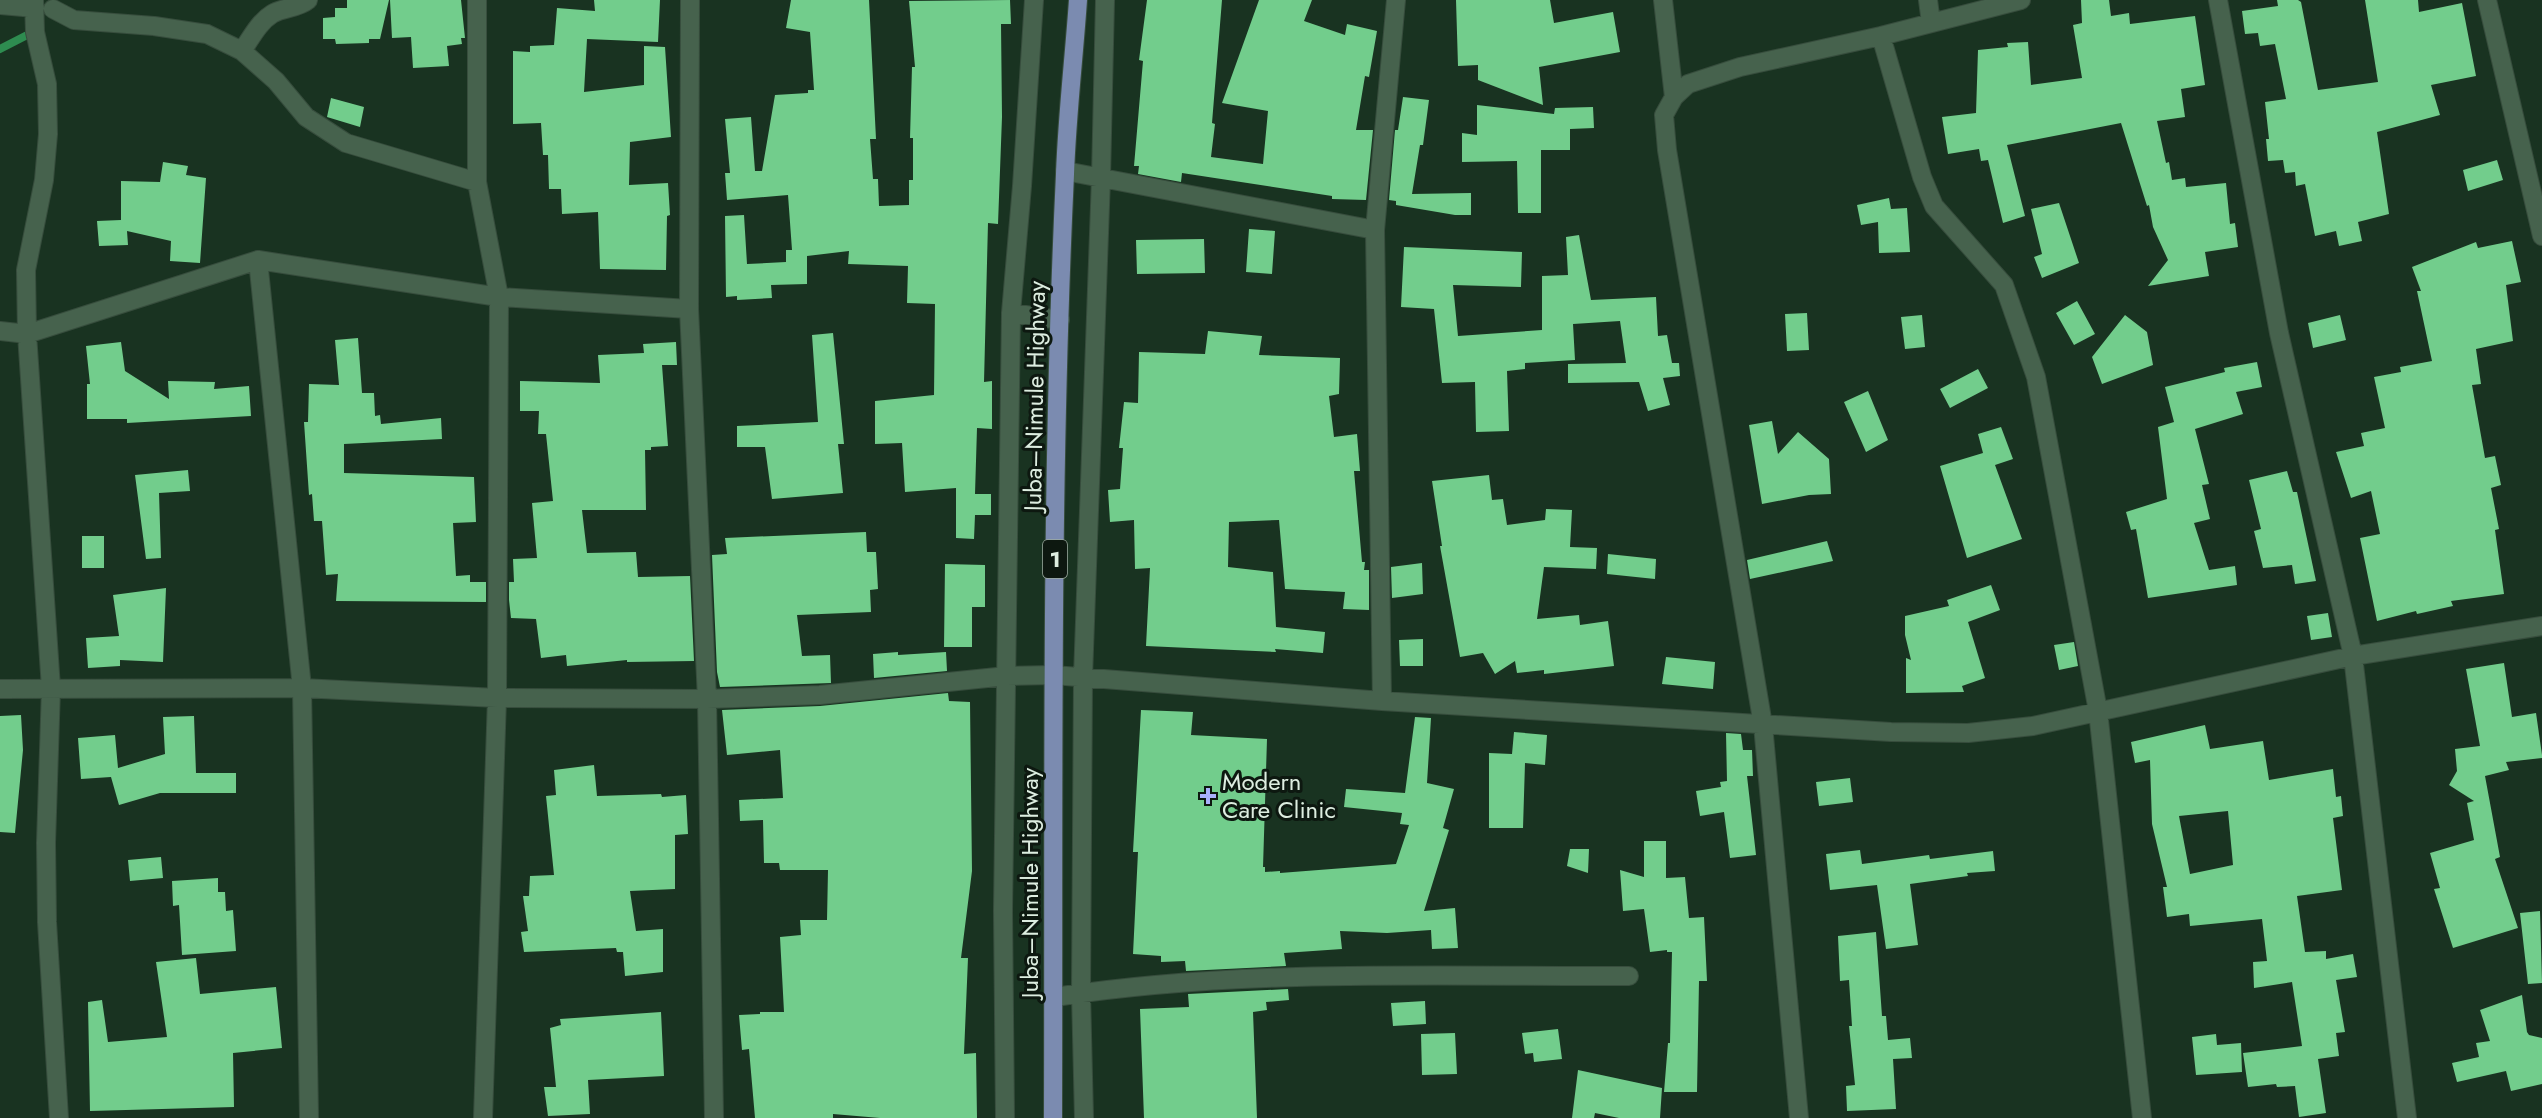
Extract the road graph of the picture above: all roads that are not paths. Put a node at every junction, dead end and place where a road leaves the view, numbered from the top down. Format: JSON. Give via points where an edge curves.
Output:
{"nodes":[{"id":1,"x":308,"y":0,"type":"edge"},
{"id":2,"x":477,"y":0,"type":"edge"},
{"id":3,"x":690,"y":0,"type":"edge"},
{"id":4,"x":1034,"y":0,"type":"edge"},
{"id":5,"x":1078,"y":0,"type":"edge"},
{"id":6,"x":1104,"y":0,"type":"edge"},
{"id":7,"x":1396,"y":0,"type":"edge"},
{"id":8,"x":1664,"y":0,"type":"edge"},
{"id":9,"x":1928,"y":0,"type":"edge"},
{"id":10,"x":2021,"y":0,"type":"edge"},
{"id":11,"x":2218,"y":0,"type":"edge"},
{"id":12,"x":2487,"y":0,"type":"edge"},
{"id":13,"x":0,"y":5,"type":"edge"},
{"id":14,"x":41,"y":6,"type":"edge"},
{"id":15,"x":1931,"y":23,"type":"junction"},
{"id":16,"x":1881,"y":36,"type":"junction"},
{"id":17,"x":242,"y":51,"type":"junction"},
{"id":18,"x":1674,"y":97,"type":"junction"},
{"id":19,"x":1065,"y":171,"type":"junction"},
{"id":20,"x":1101,"y":178,"type":"junction"},
{"id":21,"x":477,"y":182,"type":"junction"},
{"id":22,"x":1375,"y":231,"type":"junction"},
{"id":23,"x":2542,"y":236,"type":"edge"},
{"id":24,"x":258,"y":260,"type":"junction"},
{"id":25,"x":499,"y":297,"type":"junction"},
{"id":26,"x":689,"y":309,"type":"junction"},
{"id":27,"x":1011,"y":313,"type":"junction"},
{"id":28,"x":1060,"y":320,"type":"junction"},
{"id":29,"x":0,"y":331,"type":"edge"},
{"id":30,"x":27,"y":334,"type":"junction"},
{"id":31,"x":2542,"y":626,"type":"edge"},
{"id":32,"x":2353,"y":656,"type":"junction"},
{"id":33,"x":1053,"y":675,"type":"junction"},
{"id":34,"x":1007,"y":676,"type":"junction"},
{"id":35,"x":1083,"y":678,"type":"junction"},
{"id":36,"x":51,"y":688,"type":"junction"},
{"id":37,"x":302,"y":688,"type":"junction"},
{"id":38,"x":0,"y":689,"type":"edge"},
{"id":39,"x":497,"y":698,"type":"junction"},
{"id":40,"x":707,"y":699,"type":"junction"},
{"id":41,"x":1382,"y":702,"type":"junction"},
{"id":42,"x":2098,"y":711,"type":"junction"},
{"id":43,"x":1763,"y":725,"type":"junction"},
{"id":44,"x":1629,"y":976,"type":"dead end"},
{"id":45,"x":1081,"y":993,"type":"junction"},
{"id":46,"x":1055,"y":997,"type":"junction"},
{"id":47,"x":59,"y":1118,"type":"edge"},
{"id":48,"x":309,"y":1118,"type":"edge"},
{"id":49,"x":483,"y":1118,"type":"edge"},
{"id":50,"x":714,"y":1118,"type":"edge"},
{"id":51,"x":1005,"y":1118,"type":"edge"},
{"id":52,"x":1053,"y":1118,"type":"edge"},
{"id":53,"x":1084,"y":1118,"type":"edge"},
{"id":54,"x":1799,"y":1118,"type":"edge"},
{"id":55,"x":2142,"y":1118,"type":"edge"},
{"id":56,"x":2407,"y":1118,"type":"edge"}],
"edges":[{"from":1,"to":17,"type":"street","via":[[299,7],[273,13]]},
{"from":2,"to":21,"type":"street"},
{"from":3,"to":26,"type":"street"},
{"from":4,"to":27,"type":"street"},
{"from":5,"to":19,"type":"main road","name":"Juba–Nimule Highway","number":"1"},
{"from":6,"to":20,"type":"street"},
{"from":7,"to":22,"type":"street"},
{"from":8,"to":18,"type":"street"},
{"from":9,"to":15,"type":"street"},
{"from":10,"to":15,"type":"street"},
{"from":11,"to":32,"type":"street","via":[[2279,333]]},
{"from":12,"to":23,"type":"street"},
{"from":13,"to":14,"type":"street"},
{"from":14,"to":17,"type":"street","via":[[74,20],[207,34]]},
{"from":14,"to":30,"type":"street","via":[[35,32],[47,84],[48,134],[44,180],[26,270]]},
{"from":15,"to":16,"type":"street"},
{"from":16,"to":18,"type":"street","via":[[1740,67],[1688,84]]},
{"from":16,"to":42,"type":"street","via":[[1922,177],[1935,206],[2004,285],[2019,324],[2036,377]]},
{"from":17,"to":21,"type":"street","via":[[276,81],[306,117],[346,143]]},
{"from":18,"to":43,"type":"street","via":[[1664,115],[1667,150]]},
{"from":19,"to":20,"type":"street"},
{"from":19,"to":28,"type":"main road","name":"Juba–Nimule Highway","number":"1"},
{"from":20,"to":22,"type":"street"},
{"from":20,"to":35,"type":"street"},
{"from":21,"to":25,"type":"street"},
{"from":22,"to":41,"type":"street"},
{"from":24,"to":25,"type":"street"},
{"from":24,"to":30,"type":"street"},
{"from":24,"to":37,"type":"street"},
{"from":25,"to":26,"type":"street"},
{"from":25,"to":39,"type":"street"},
{"from":26,"to":40,"type":"street"},
{"from":27,"to":28,"type":"street"},
{"from":27,"to":34,"type":"street"},
{"from":28,"to":33,"type":"main road","name":"Juba–Nimule Highway","number":"1"},
{"from":29,"to":30,"type":"street"},
{"from":30,"to":36,"type":"street"},
{"from":31,"to":32,"type":"street"},
{"from":32,"to":42,"type":"street"},
{"from":32,"to":56,"type":"street"},
{"from":33,"to":34,"type":"street"},
{"from":33,"to":35,"type":"street"},
{"from":33,"to":46,"type":"main road","name":"Juba–Nimule Highway","number":"1"},
{"from":34,"to":40,"type":"street","via":[[820,695]]},
{"from":34,"to":51,"type":"street"},
{"from":35,"to":41,"type":"street"},
{"from":35,"to":45,"type":"street"},
{"from":36,"to":37,"type":"street"},
{"from":36,"to":38,"type":"street"},
{"from":36,"to":47,"type":"street","via":[[47,922]]},
{"from":37,"to":39,"type":"street"},
{"from":37,"to":48,"type":"street"},
{"from":39,"to":40,"type":"street"},
{"from":39,"to":49,"type":"street"},
{"from":40,"to":50,"type":"street"},
{"from":41,"to":43,"type":"street"},
{"from":42,"to":43,"type":"street","via":[[2033,726],[1968,733]]},
{"from":42,"to":55,"type":"street"},
{"from":43,"to":54,"type":"street"},
{"from":44,"to":45,"type":"street","via":[[1239,979]]},
{"from":45,"to":46,"type":"street"},
{"from":45,"to":53,"type":"street"},
{"from":46,"to":52,"type":"main road","name":"Juba–Nimule Highway","number":"1"}]}
